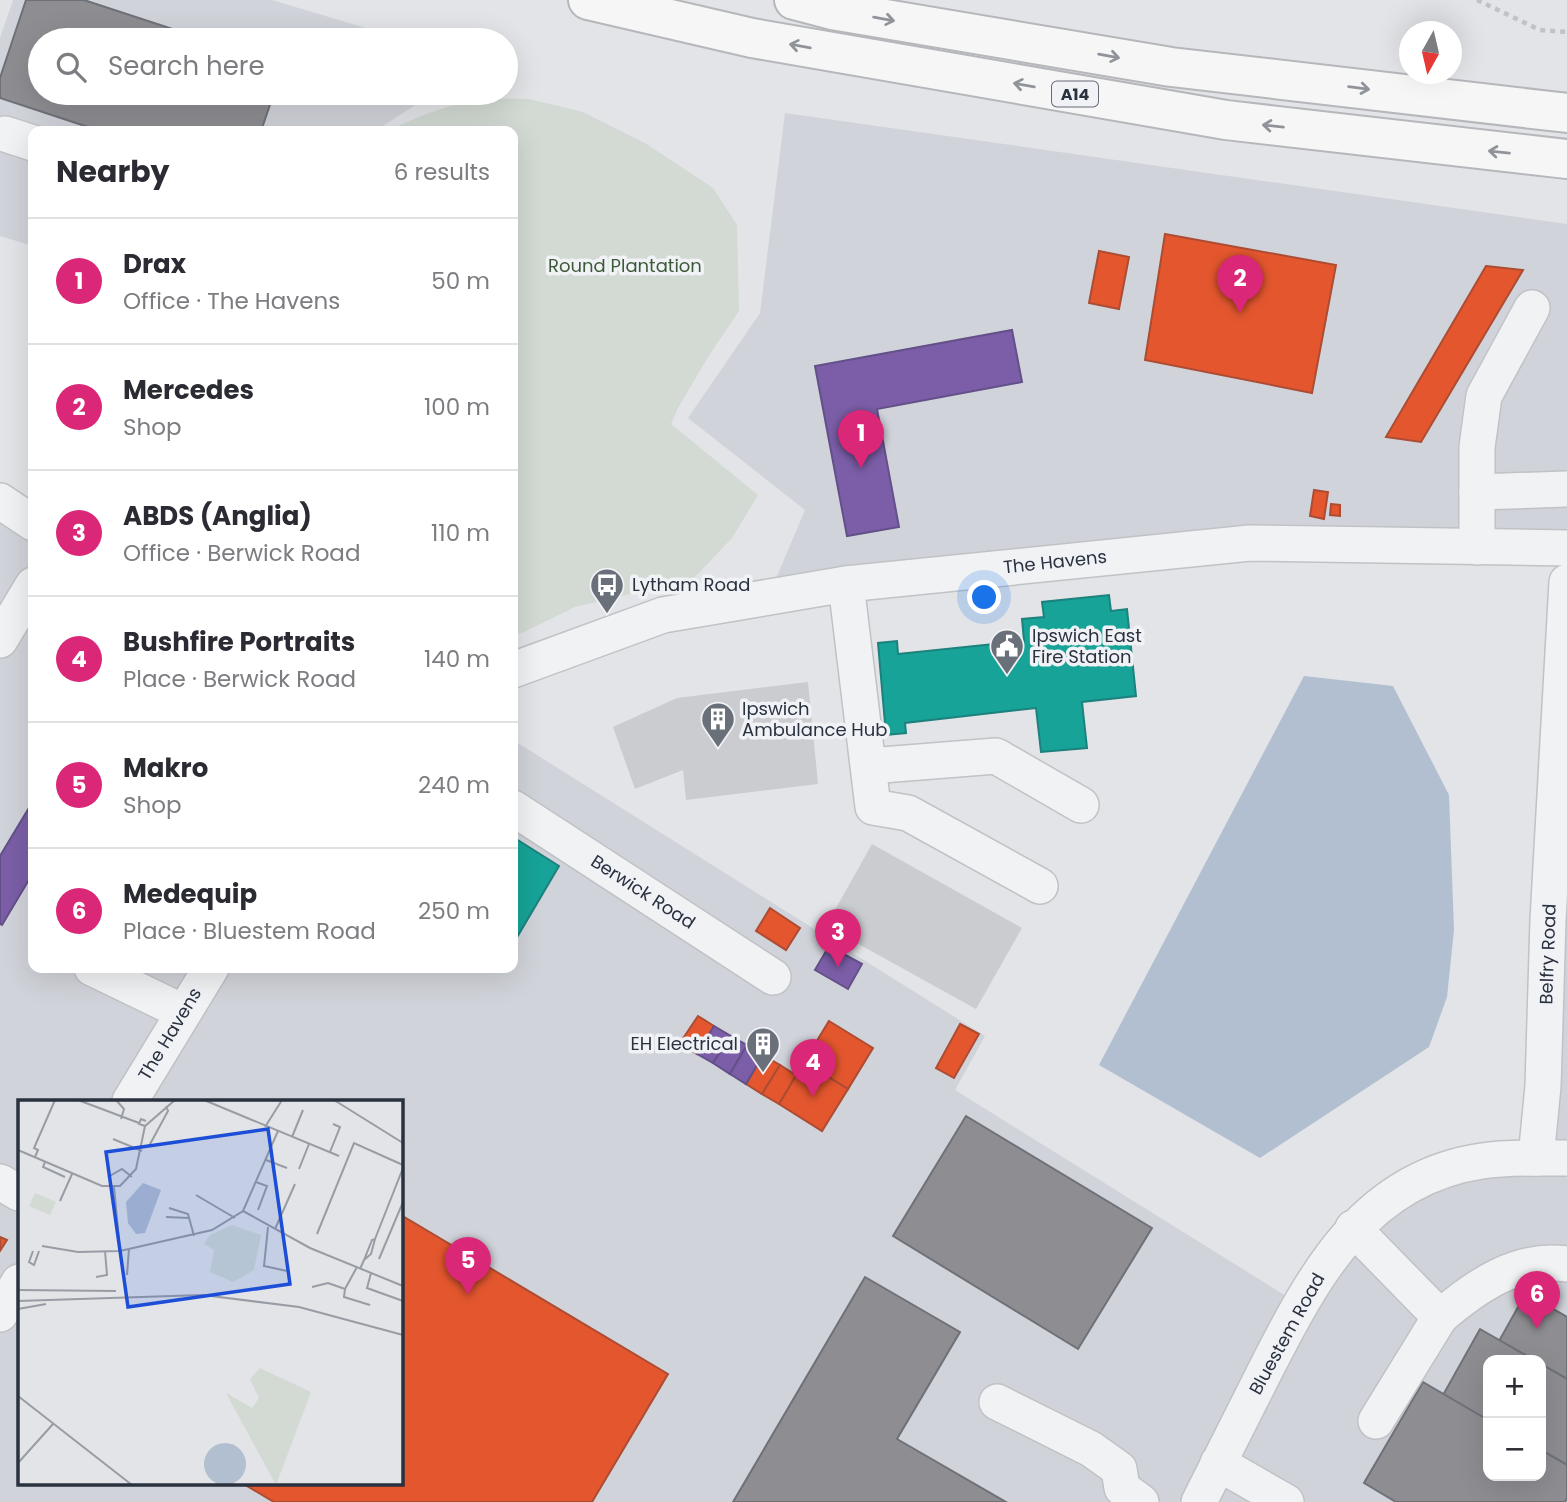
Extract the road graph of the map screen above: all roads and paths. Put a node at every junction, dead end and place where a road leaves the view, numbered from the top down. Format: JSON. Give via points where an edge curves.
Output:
{"nodes":[{"id":1,"x":588,"y":0,"type":"edge"},
{"id":2,"x":794,"y":0,"type":"edge"},
{"id":3,"x":1477,"y":0,"type":"edge"},
{"id":4,"x":1567,"y":32,"type":"edge"},
{"id":5,"x":1567,"y":113,"type":"edge"},
{"id":6,"x":1567,"y":159,"type":"edge"},
{"id":7,"x":1532,"y":308,"type":"dead end"},
{"id":8,"x":1567,"y":489,"type":"edge"},
{"id":9,"x":1477,"y":492,"type":"junction"},
{"id":10,"x":0,"y":501,"type":"edge"},
{"id":11,"x":28,"y":520,"type":"edge"},
{"id":12,"x":1477,"y":547,"type":"junction"},
{"id":13,"x":1567,"y":548,"type":"edge"},
{"id":14,"x":1567,"y":582,"type":"edge"},
{"id":15,"x":846,"y":584,"type":"junction"},
{"id":16,"x":28,"y":593,"type":"edge"},
{"id":17,"x":0,"y":640,"type":"edge"},
{"id":18,"x":518,"y":668,"type":"edge"},
{"id":19,"x":869,"y":766,"type":"junction"},
{"id":20,"x":1082,"y":805,"type":"dead end"},
{"id":21,"x":518,"y":811,"type":"edge"},
{"id":22,"x":1040,"y":886,"type":"dead end"},
{"id":23,"x":102,"y":973,"type":"edge"},
{"id":24,"x":208,"y":973,"type":"edge"},
{"id":25,"x":773,"y":977,"type":"dead end"},
{"id":26,"x":183,"y":1013,"type":"junction"},
{"id":27,"x":131,"y":1100,"type":"edge"},
{"id":28,"x":1551,"y":1158,"type":"edge"},
{"id":29,"x":0,"y":1182,"type":"edge"},
{"id":30,"x":18,"y":1192,"type":"edge"},
{"id":31,"x":1353,"y":1228,"type":"junction"},
{"id":32,"x":1567,"y":1264,"type":"edge"},
{"id":33,"x":18,"y":1284,"type":"edge"},
{"id":34,"x":0,"y":1314,"type":"edge"},
{"id":35,"x":1440,"y":1317,"type":"junction"},
{"id":36,"x":997,"y":1402,"type":"dead end"},
{"id":37,"x":1376,"y":1421,"type":"dead end"},
{"id":38,"x":1219,"y":1463,"type":"junction"},
{"id":39,"x":1141,"y":1502,"type":"edge"},
{"id":40,"x":1199,"y":1502,"type":"edge"},
{"id":41,"x":1286,"y":1502,"type":"edge"}],
"edges":[{"from":6,"to":1,"type":"highway","number":"A14","one_way":true,"via":[[1226,120],[751,38]]},
{"from":2,"to":5,"type":"highway","one_way":true,"via":[[1171,67]]},
{"from":3,"to":4,"type":"path","via":[[1540,30]]},
{"from":7,"to":9,"type":"street","via":[[1484,396]]},
{"from":8,"to":9,"type":"street"},
{"from":9,"to":12,"type":"street"},
{"from":10,"to":11,"type":"street"},
{"from":12,"to":13,"type":"street","name":"The Havens"},
{"from":12,"to":15,"type":"street","name":"The Havens","via":[[1250,543]]},
{"from":14,"to":28,"type":"street","name":"Belfry Road","via":[[1543,1086]]},
{"from":15,"to":18,"type":"street","name":"The Havens","via":[[663,615]]},
{"from":15,"to":19,"type":"street"},
{"from":16,"to":17,"type":"street"},
{"from":19,"to":20,"type":"street","via":[[996,756]]},
{"from":19,"to":22,"type":"street","via":[[873,807],[908,813]]},
{"from":21,"to":25,"type":"street","name":"Berwick Road"},
{"from":23,"to":26,"type":"street"},
{"from":24,"to":26,"type":"street","name":"The Havens"},
{"from":26,"to":27,"type":"street","name":"The Havens"},
{"from":28,"to":31,"type":"street","name":"Bluestem Road","via":[[1482,1161],[1445,1170],[1411,1184]]},
{"from":29,"to":30,"type":"street"},
{"from":31,"to":35,"type":"street"},
{"from":31,"to":38,"type":"street","name":"Bluestem Road","via":[[1299,1304]]},
{"from":32,"to":35,"type":"street","via":[[1523,1266],[1488,1280]]},
{"from":33,"to":34,"type":"street"},
{"from":35,"to":37,"type":"street"},
{"from":36,"to":39,"type":"street","via":[[1091,1449],[1119,1469],[1122,1488]]},
{"from":38,"to":40,"type":"street","name":"Bluestem Road"},
{"from":38,"to":41,"type":"street"}]}
